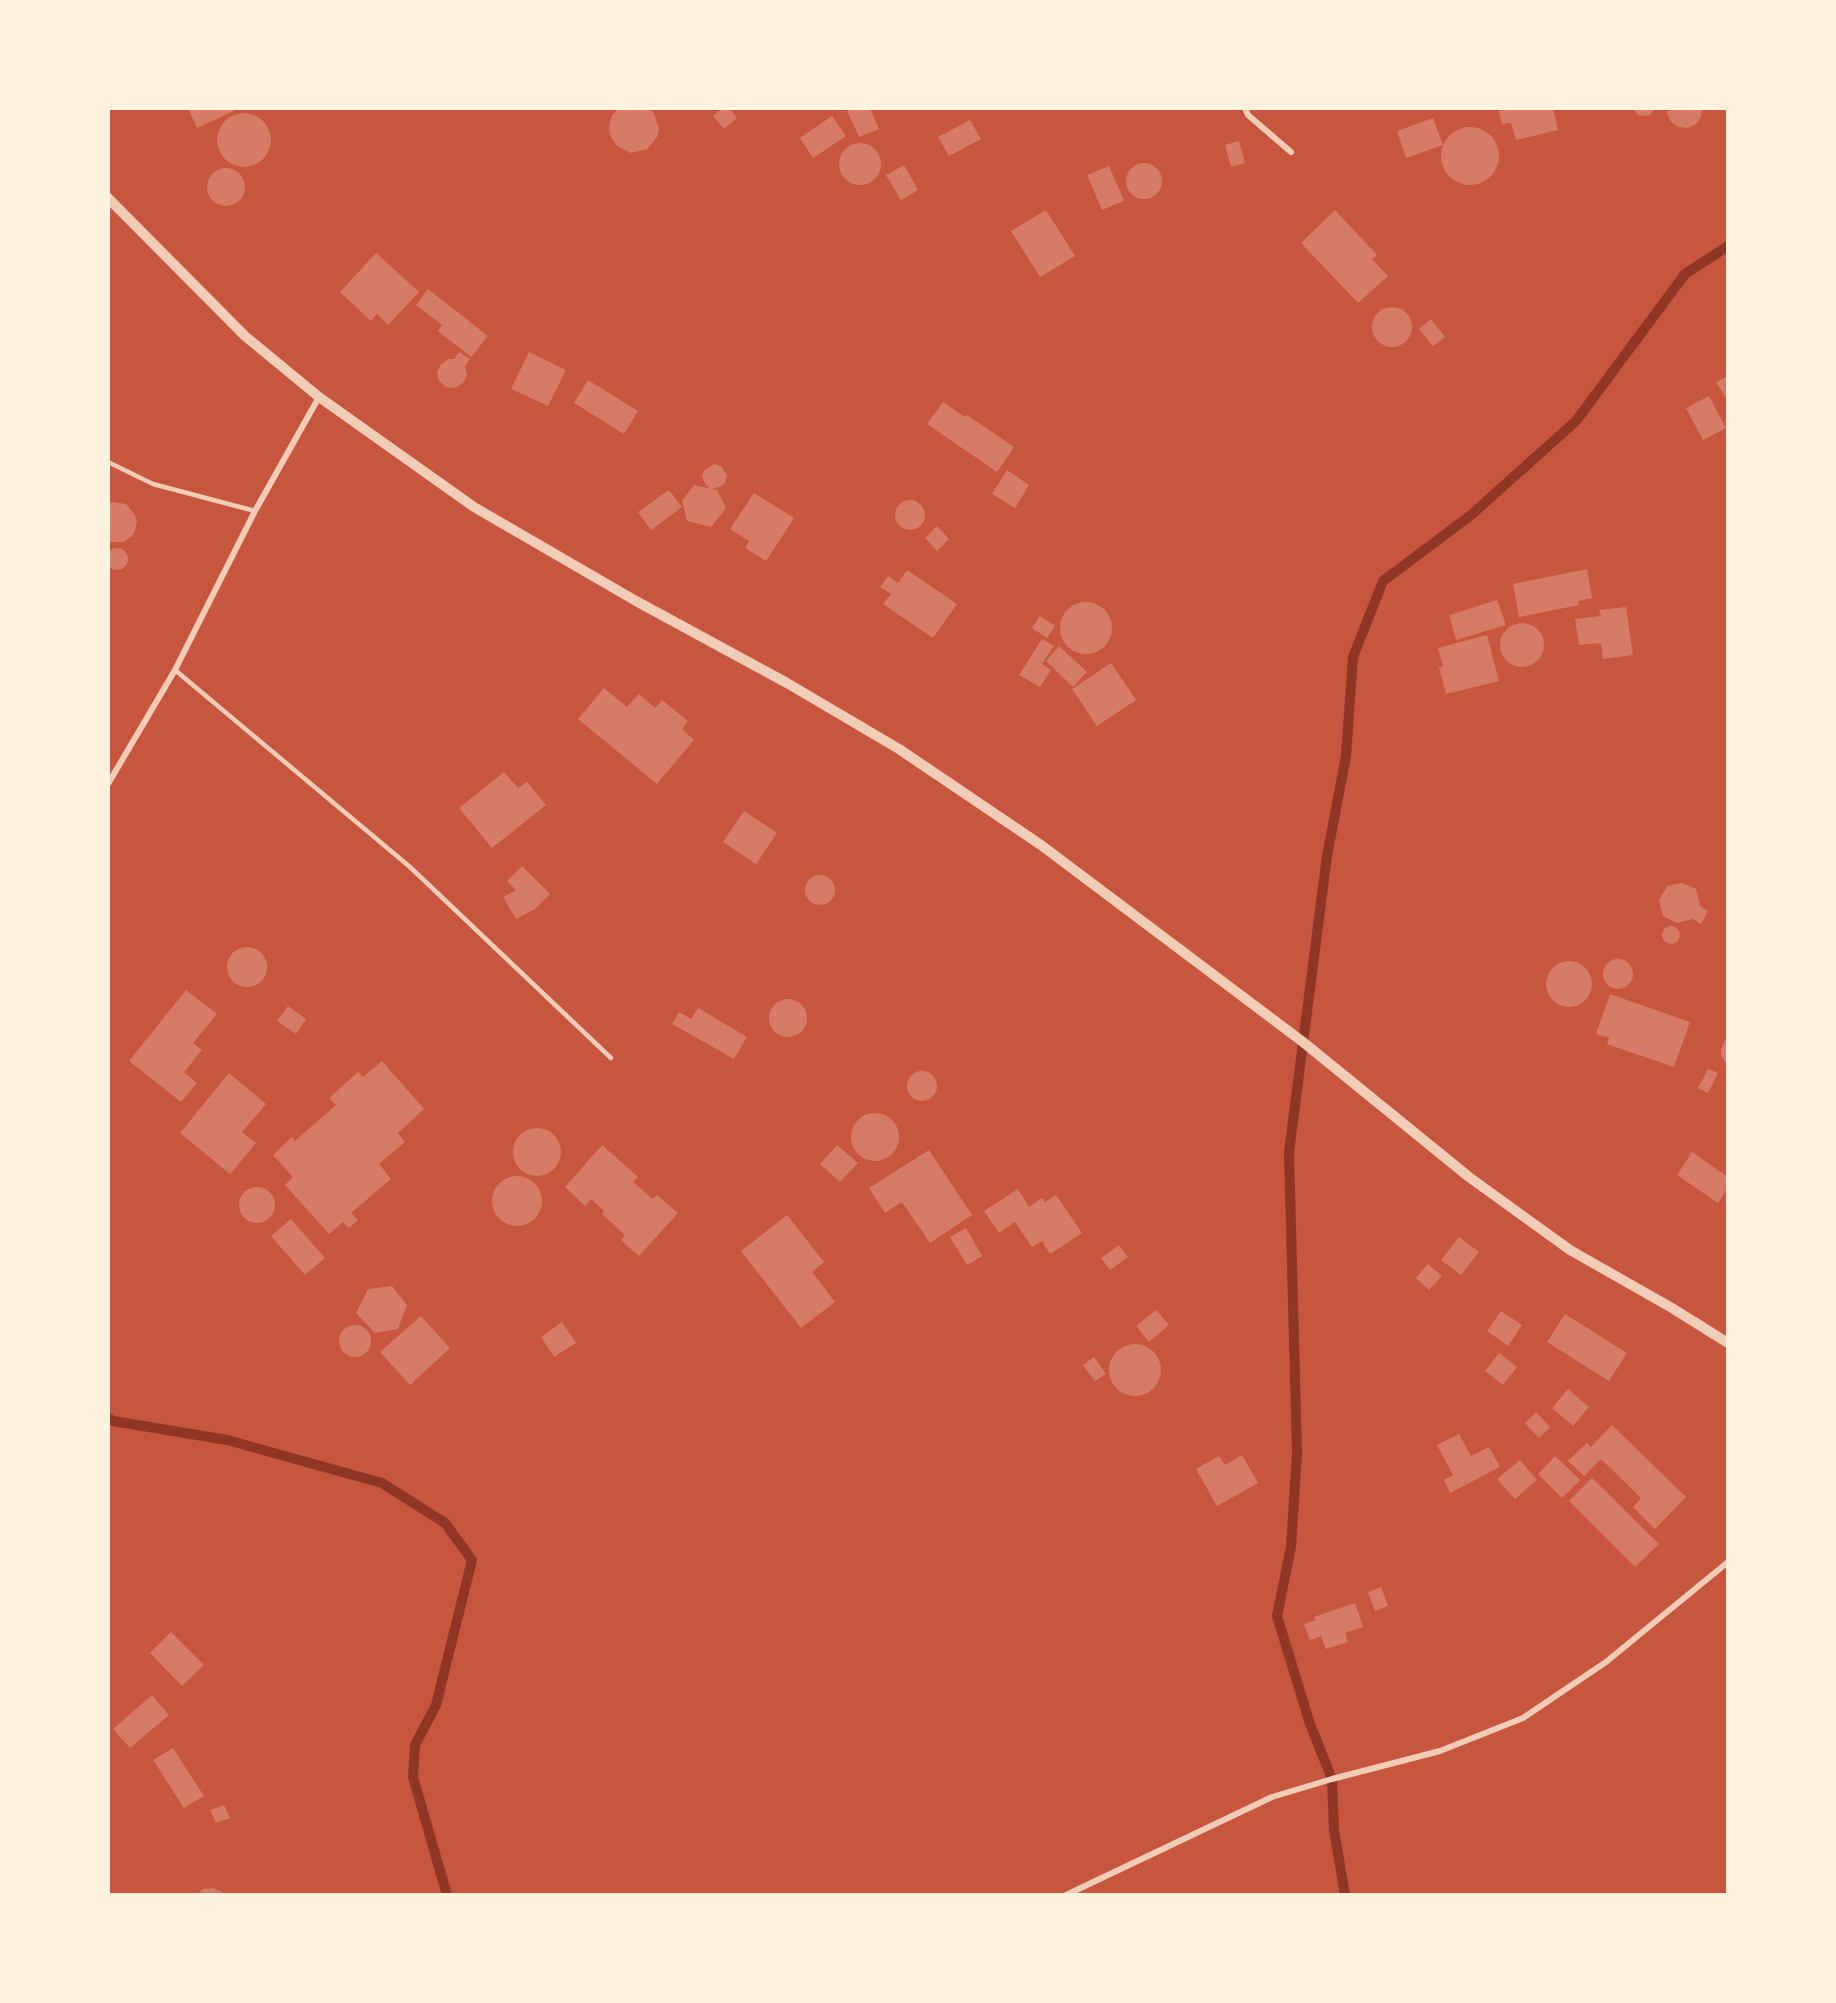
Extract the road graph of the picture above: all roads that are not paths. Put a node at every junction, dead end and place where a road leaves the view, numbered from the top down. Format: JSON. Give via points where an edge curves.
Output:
{"nodes":[{"id":1,"x":1245,"y":108,"type":"edge"},
{"id":2,"x":1291,"y":152,"type":"dead end"},
{"id":3,"x":108,"y":198,"type":"edge"},
{"id":4,"x":319,"y":397,"type":"junction"},
{"id":5,"x":108,"y":462,"type":"edge"},
{"id":6,"x":255,"y":511,"type":"junction"},
{"id":7,"x":175,"y":670,"type":"junction"},
{"id":8,"x":108,"y":784,"type":"edge"},
{"id":9,"x":611,"y":1058,"type":"dead end"},
{"id":10,"x":1728,"y":1343,"type":"edge"},
{"id":11,"x":1728,"y":1563,"type":"edge"},
{"id":12,"x":1066,"y":1895,"type":"edge"}],
"edges":[{"from":1,"to":2,"type":"street"},
{"from":3,"to":4,"type":"street","via":[[245,336]]},
{"from":4,"to":6,"type":"street"},
{"from":4,"to":10,"type":"street","via":[[474,507],[899,749],[1041,845],[1303,1042],[1468,1177],[1570,1250]]},
{"from":5,"to":6,"type":"lane","via":[[153,484]]},
{"from":6,"to":7,"type":"street"},
{"from":7,"to":8,"type":"street"},
{"from":7,"to":9,"type":"lane","via":[[410,867]]},
{"from":11,"to":12,"type":"street","via":[[1606,1662],[1523,1718],[1440,1751],[1272,1797]]}]}
